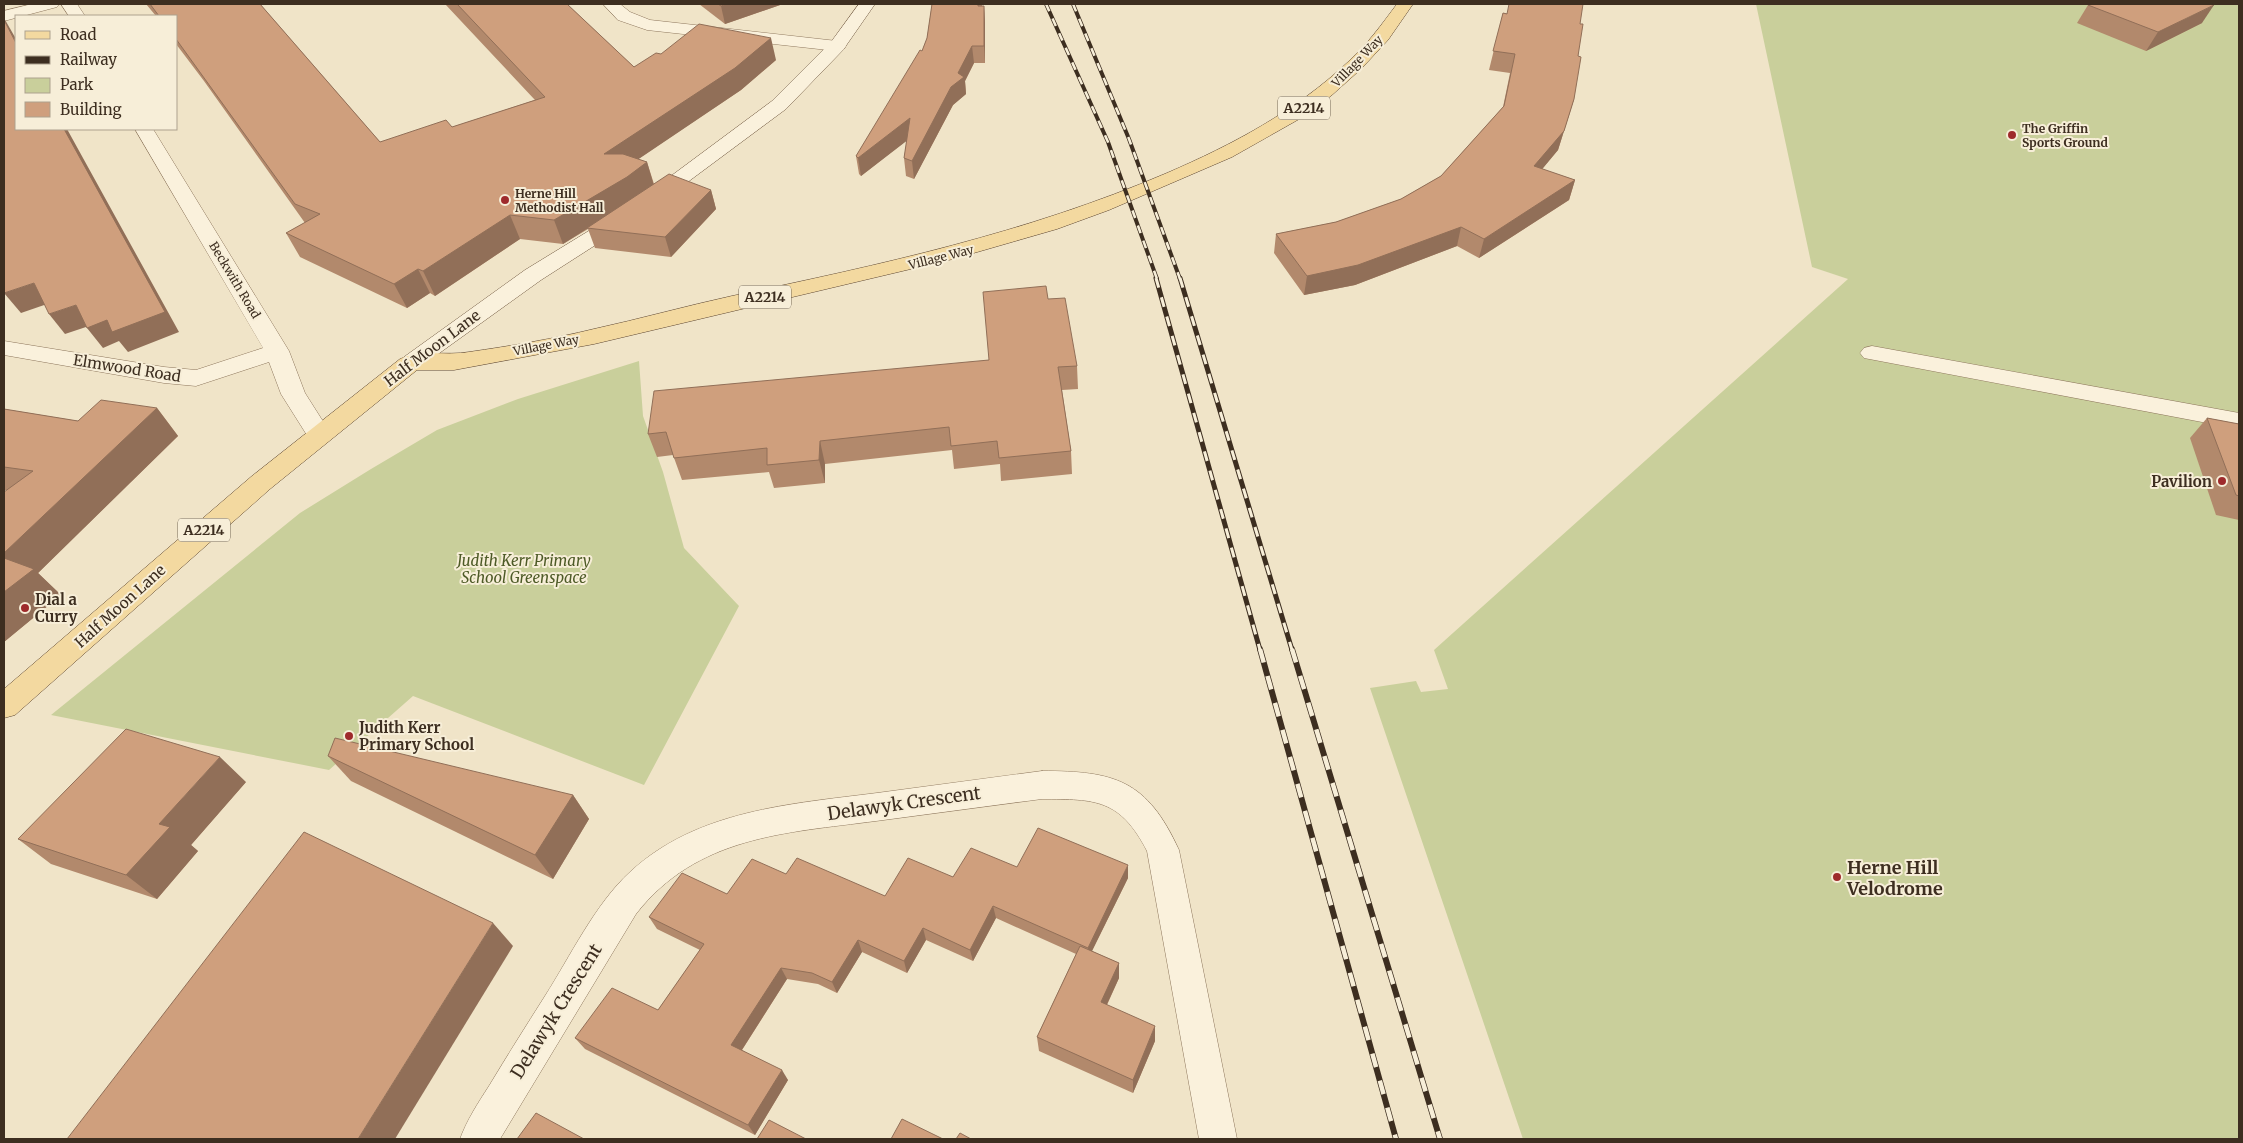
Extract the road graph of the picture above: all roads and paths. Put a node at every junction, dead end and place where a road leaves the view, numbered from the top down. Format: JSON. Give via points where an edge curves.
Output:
{"nodes":[{"id":1,"x":51,"y":4,"type":"edge"},
{"id":2,"x":69,"y":4,"type":"edge"},
{"id":3,"x":611,"y":4,"type":"edge"},
{"id":4,"x":867,"y":4,"type":"edge"},
{"id":5,"x":1405,"y":4,"type":"edge"},
{"id":6,"x":76,"y":15,"type":"edge"},
{"id":7,"x":4,"y":16,"type":"edge"},
{"id":8,"x":837,"y":46,"type":"junction"},
{"id":9,"x":145,"y":130,"type":"edge"},
{"id":10,"x":4,"y":348,"type":"edge"},
{"id":11,"x":277,"y":351,"type":"junction"},
{"id":12,"x":1872,"y":353,"type":"dead end"},
{"id":13,"x":412,"y":362,"type":"junction"},
{"id":14,"x":2239,"y":421,"type":"edge"},
{"id":15,"x":319,"y":434,"type":"junction"},
{"id":16,"x":4,"y":706,"type":"edge"},
{"id":17,"x":479,"y":1139,"type":"edge"},
{"id":18,"x":1218,"y":1139,"type":"edge"}],
"edges":[{"from":1,"to":7,"type":"street"},
{"from":2,"to":6,"type":"street"},
{"from":3,"to":8,"type":"street","via":[[631,20],[652,26]]},
{"from":4,"to":8,"type":"street","name":"Half Moon Lane"},
{"from":5,"to":13,"type":"main road","name":"Village Way","number":"A2214","via":[[1391,26],[1345,77],[1297,113],[1223,154],[1083,213],[955,254],[578,340],[449,363]]},
{"from":8,"to":13,"type":"street","name":"Half Moon Lane","via":[[779,105],[642,206],[533,275]]},
{"from":9,"to":11,"type":"street","name":"Beckwith Road"},
{"from":10,"to":11,"type":"street","name":"Elmwood Road","via":[[196,378]]},
{"from":11,"to":15,"type":"street","name":"Beckwith Road","via":[[293,394]]},
{"from":12,"to":14,"type":"street"},
{"from":13,"to":15,"type":"main road","name":"Half Moon Lane","number":"A2214"},
{"from":15,"to":16,"type":"main road","name":"Half Moon Lane","number":"A2214","via":[[260,481],[70,652]]},
{"from":17,"to":18,"type":"street","name":"Delawyk Crescent","via":[[620,908],[640,884],[690,847],[718,835],[768,821],[1042,785],[1083,784],[1112,791],[1133,804],[1151,824],[1163,850]]}]}
